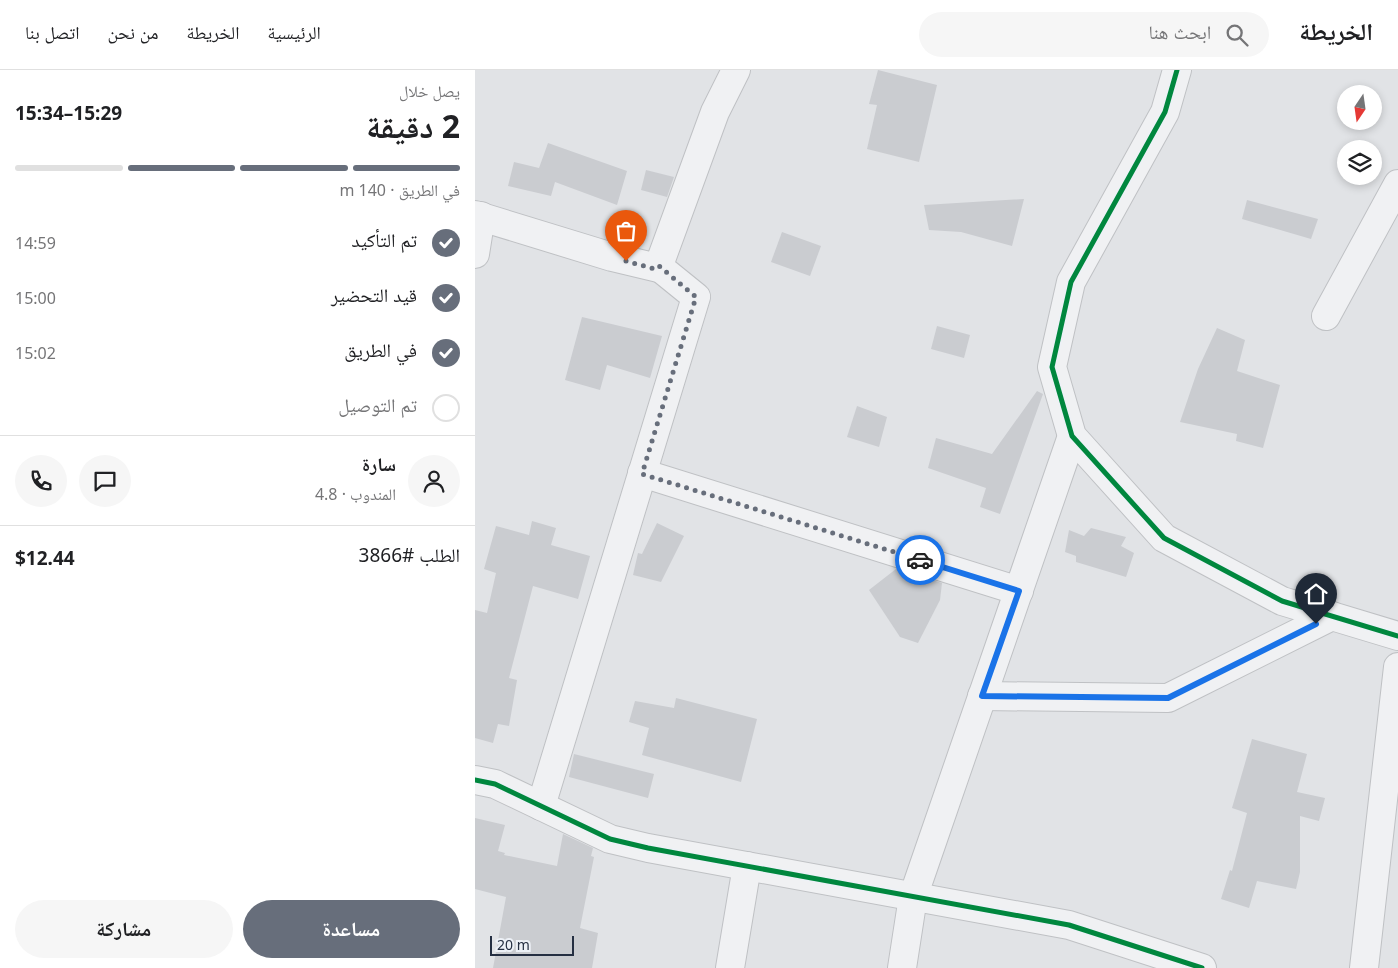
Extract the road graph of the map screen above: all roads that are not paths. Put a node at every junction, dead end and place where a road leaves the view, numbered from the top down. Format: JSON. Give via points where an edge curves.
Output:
{"nodes":[{"id":1,"x":736,"y":70,"type":"edge"},
{"id":2,"x":1177,"y":70,"type":"edge"},
{"id":3,"x":1398,"y":184,"type":"edge"},
{"id":4,"x":478,"y":216,"type":"edge"},
{"id":5,"x":475,"y":254,"type":"edge"},
{"id":6,"x":659,"y":266,"type":"junction"},
{"id":7,"x":1326,"y":316,"type":"dead end"},
{"id":8,"x":1072,"y":436,"type":"junction"},
{"id":9,"x":642,"y":474,"type":"junction"},
{"id":10,"x":1019,"y":591,"type":"junction"},
{"id":11,"x":1332,"y":616,"type":"junction"},
{"id":12,"x":1398,"y":636,"type":"edge"},
{"id":13,"x":1398,"y":668,"type":"edge"},
{"id":14,"x":982,"y":696,"type":"junction"},
{"id":15,"x":475,"y":780,"type":"edge"},
{"id":16,"x":541,"y":806,"type":"junction"},
{"id":17,"x":747,"y":866,"type":"junction"},
{"id":18,"x":913,"y":897,"type":"junction"},
{"id":19,"x":730,"y":968,"type":"edge"},
{"id":20,"x":902,"y":968,"type":"edge"},
{"id":21,"x":1202,"y":968,"type":"edge"},
{"id":22,"x":1364,"y":968,"type":"edge"}],
"edges":[{"from":1,"to":6,"type":"street","via":[[715,112]]},
{"from":2,"to":8,"type":"street","via":[[1165,112],[1071,282],[1052,367]]},
{"from":3,"to":7,"type":"street"},
{"from":4,"to":5,"type":"street"},
{"from":4,"to":6,"type":"street","via":[[655,269]]},
{"from":6,"to":9,"type":"street","via":[[696,297]]},
{"from":8,"to":10,"type":"street"},
{"from":8,"to":11,"type":"street","via":[[1163,538],[1282,601]]},
{"from":9,"to":10,"type":"street"},
{"from":9,"to":16,"type":"street"},
{"from":10,"to":14,"type":"street"},
{"from":11,"to":12,"type":"street"},
{"from":11,"to":14,"type":"street","via":[[1168,698]]},
{"from":13,"to":22,"type":"street"},
{"from":14,"to":18,"type":"street"},
{"from":15,"to":16,"type":"street","via":[[495,784]]},
{"from":16,"to":17,"type":"street","via":[[610,839]]},
{"from":17,"to":18,"type":"street"},
{"from":17,"to":19,"type":"street"},
{"from":18,"to":20,"type":"street"},
{"from":18,"to":21,"type":"street","via":[[1069,925]]}]}
